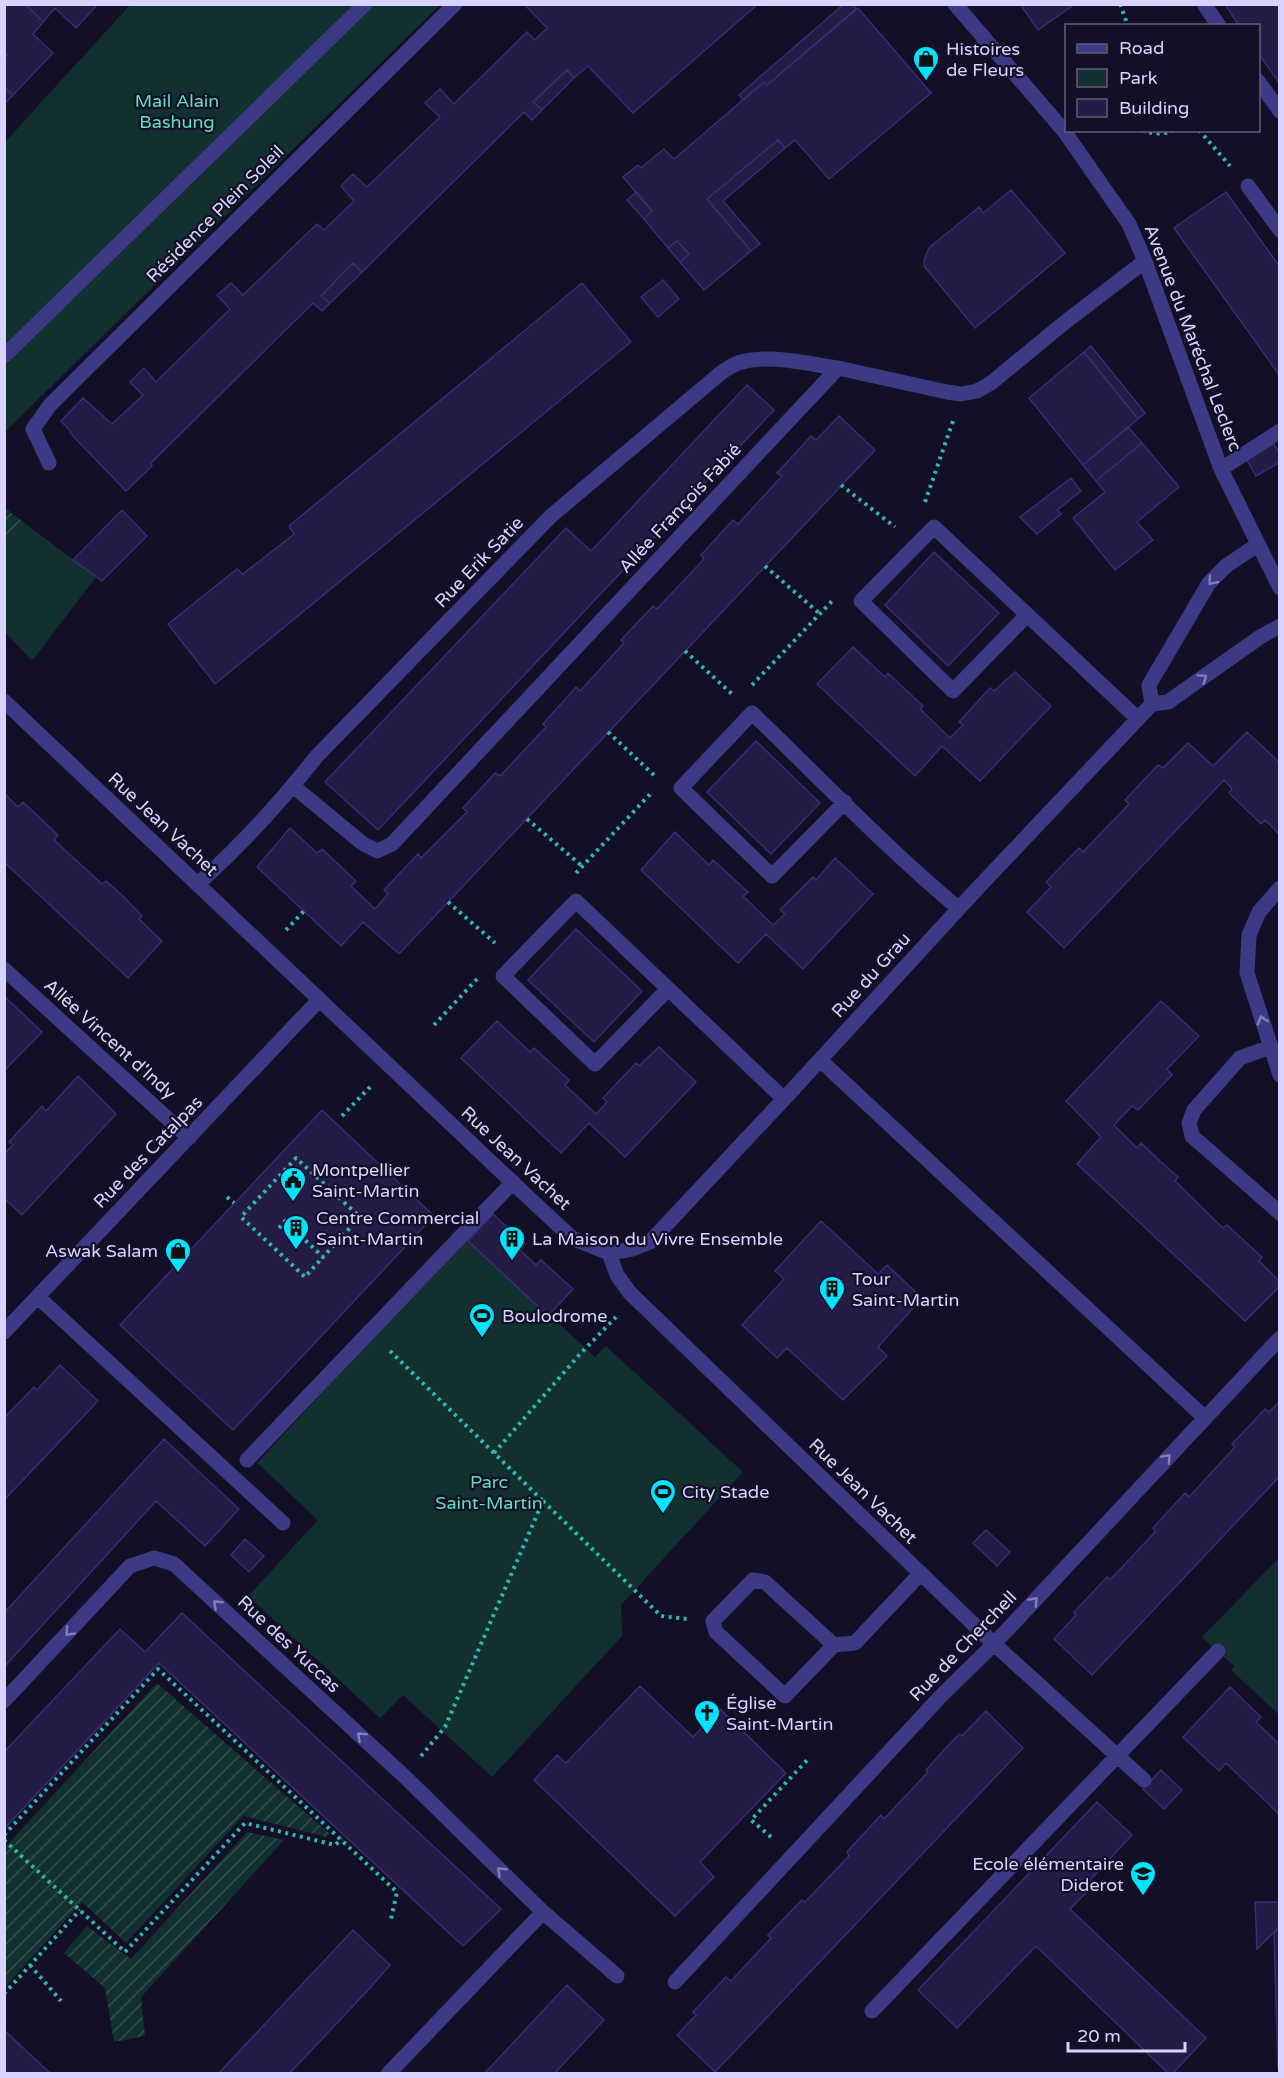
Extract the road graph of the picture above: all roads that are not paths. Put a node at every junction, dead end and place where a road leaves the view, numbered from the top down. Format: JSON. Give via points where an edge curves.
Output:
{"nodes":[{"id":1,"x":365,"y":4,"type":"edge"},
{"id":2,"x":455,"y":4,"type":"edge"},
{"id":3,"x":955,"y":4,"type":"edge"},
{"id":4,"x":1204,"y":4,"type":"edge"},
{"id":5,"x":1218,"y":24,"type":"edge"},
{"id":6,"x":1260,"y":84,"type":"edge"},
{"id":7,"x":1280,"y":111,"type":"edge"},
{"id":8,"x":1248,"y":186,"type":"road end"},
{"id":9,"x":1280,"y":230,"type":"edge"},
{"id":10,"x":1145,"y":261,"type":"junction"},
{"id":11,"x":4,"y":356,"type":"edge"},
{"id":12,"x":838,"y":368,"type":"junction"},
{"id":13,"x":1280,"y":431,"type":"edge"},
{"id":14,"x":49,"y":463,"type":"dead end"},
{"id":15,"x":1221,"y":469,"type":"junction"},
{"id":16,"x":1257,"y":544,"type":"junction"},
{"id":17,"x":1280,"y":588,"type":"edge"},
{"id":18,"x":1026,"y":616,"type":"junction"},
{"id":19,"x":1280,"y":626,"type":"edge"},
{"id":20,"x":4,"y":701,"type":"edge"},
{"id":21,"x":1152,"y":704,"type":"junction"},
{"id":22,"x":1137,"y":718,"type":"junction"},
{"id":23,"x":293,"y":786,"type":"junction"},
{"id":24,"x":845,"y":802,"type":"junction"},
{"id":25,"x":198,"y":884,"type":"junction"},
{"id":26,"x":1280,"y":888,"type":"edge"},
{"id":27,"x":958,"y":908,"type":"junction"},
{"id":28,"x":4,"y":969,"type":"edge"},
{"id":29,"x":668,"y":989,"type":"junction"},
{"id":30,"x":319,"y":1000,"type":"junction"},
{"id":31,"x":1270,"y":1047,"type":"junction"},
{"id":32,"x":820,"y":1060,"type":"junction"},
{"id":33,"x":1280,"y":1076,"type":"edge"},
{"id":34,"x":784,"y":1099,"type":"junction"},
{"id":35,"x":189,"y":1138,"type":"junction"},
{"id":36,"x":513,"y":1182,"type":"junction"},
{"id":37,"x":1280,"y":1213,"type":"edge"},
{"id":38,"x":609,"y":1253,"type":"junction"},
{"id":39,"x":38,"y":1297,"type":"junction"},
{"id":40,"x":4,"y":1332,"type":"edge"},
{"id":41,"x":1280,"y":1338,"type":"edge"},
{"id":42,"x":1204,"y":1418,"type":"junction"},
{"id":43,"x":247,"y":1460,"type":"dead end"},
{"id":44,"x":283,"y":1523,"type":"dead end"},
{"id":45,"x":921,"y":1574,"type":"junction"},
{"id":46,"x":994,"y":1644,"type":"junction"},
{"id":47,"x":834,"y":1645,"type":"junction"},
{"id":48,"x":1218,"y":1651,"type":"dead end"},
{"id":49,"x":4,"y":1701,"type":"edge"},
{"id":50,"x":1116,"y":1755,"type":"junction"},
{"id":51,"x":1144,"y":1780,"type":"dead end"},
{"id":52,"x":543,"y":1912,"type":"junction"},
{"id":53,"x":617,"y":1976,"type":"dead end"},
{"id":54,"x":675,"y":1982,"type":"dead end"},
{"id":55,"x":872,"y":2011,"type":"dead end"},
{"id":56,"x":388,"y":2073,"type":"edge"}],
"edges":[{"from":1,"to":11,"type":"street"},
{"from":2,"to":14,"type":"street","name":"Résidence Plein Soleil","via":[[50,405],[33,429]]},
{"from":3,"to":10,"type":"street","name":"Avenue du Maréchal Leclerc","via":[[1064,131],[1129,224]]},
{"from":4,"to":5,"type":"street"},
{"from":6,"to":7,"type":"street"},
{"from":8,"to":9,"type":"street"},
{"from":10,"to":12,"type":"street","via":[[977,392],[947,392]]},
{"from":10,"to":15,"type":"street","name":"Avenue du Maréchal Leclerc"},
{"from":12,"to":23,"type":"street","name":"Rue Erik Satie","via":[[757,359],[737,363],[722,372],[551,516],[316,757]]},
{"from":12,"to":23,"type":"street","name":"Allée François Fabié","via":[[392,844],[377,851],[362,843]]},
{"from":13,"to":15,"type":"street"},
{"from":15,"to":16,"type":"street","name":"Avenue du Maréchal Leclerc"},
{"from":16,"to":17,"type":"street","name":"Avenue du Maréchal Leclerc"},
{"from":16,"to":21,"type":"street","one_way":true,"via":[[1209,583],[1149,685]]},
{"from":18,"to":18,"type":"street","via":[[953,691],[861,602],[934,527]]},
{"from":18,"to":22,"type":"street"},
{"from":21,"to":19,"type":"street","name":"Rue du Grau","one_way":true,"via":[[1168,702]]},
{"from":20,"to":25,"type":"street","name":"Rue Jean Vachet"},
{"from":21,"to":22,"type":"street","name":"Rue du Grau"},
{"from":22,"to":27,"type":"street","name":"Rue du Grau"},
{"from":23,"to":25,"type":"street","name":"Rue Erik Satie"},
{"from":24,"to":24,"type":"street","via":[[772,876],[681,788],[752,713]]},
{"from":24,"to":27,"type":"street"},
{"from":25,"to":30,"type":"street","name":"Rue Jean Vachet"},
{"from":31,"to":26,"type":"street","one_way":true,"via":[[1247,973],[1249,935],[1259,912]]},
{"from":27,"to":32,"type":"street","name":"Rue du Grau"},
{"from":28,"to":35,"type":"street","name":"Allée Vincent d'Indy"},
{"from":29,"to":29,"type":"street","via":[[595,1064],[503,976],[576,901]]},
{"from":29,"to":34,"type":"street"},
{"from":30,"to":35,"type":"street","name":"Rue des Catalpas"},
{"from":30,"to":36,"type":"street","name":"Rue Jean Vachet"},
{"from":31,"to":33,"type":"street"},
{"from":31,"to":37,"type":"street","via":[[1240,1059],[1194,1110],[1189,1123],[1192,1136]]},
{"from":32,"to":34,"type":"street","name":"Rue du Grau"},
{"from":32,"to":42,"type":"street"},
{"from":34,"to":38,"type":"street","name":"Rue du Grau","via":[[650,1242]]},
{"from":35,"to":39,"type":"street","name":"Rue des Catalpas"},
{"from":36,"to":38,"type":"street","name":"Rue Jean Vachet","via":[[572,1238]]},
{"from":36,"to":43,"type":"street"},
{"from":38,"to":45,"type":"street","name":"Rue Jean Vachet","via":[[617,1275],[630,1293]]},
{"from":39,"to":40,"type":"street","name":"Rue des Catalpas"},
{"from":39,"to":44,"type":"street"},
{"from":41,"to":42,"type":"street","name":"Rue de Cherchell"},
{"from":46,"to":42,"type":"street","name":"Rue de Cherchell","one_way":true},
{"from":45,"to":46,"type":"street","name":"Rue Jean Vachet"},
{"from":45,"to":47,"type":"street","via":[[855,1643]]},
{"from":46,"to":50,"type":"street","name":"Rue Jean Vachet"},
{"from":46,"to":54,"type":"street","name":"Rue de Cherchell"},
{"from":47,"to":47,"type":"street","via":[[785,1696],[716,1632],[713,1621],[753,1580],[765,1582]]},
{"from":48,"to":50,"type":"street"},
{"from":52,"to":49,"type":"street","name":"Rue des Yuccas","one_way":true,"via":[[404,1776],[174,1564],[154,1558],[130,1566]]},
{"from":50,"to":51,"type":"street","name":"Rue Jean Vachet"},
{"from":50,"to":55,"type":"street"},
{"from":52,"to":53,"type":"street","name":"Rue des Yuccas"},
{"from":52,"to":56,"type":"street"}]}
